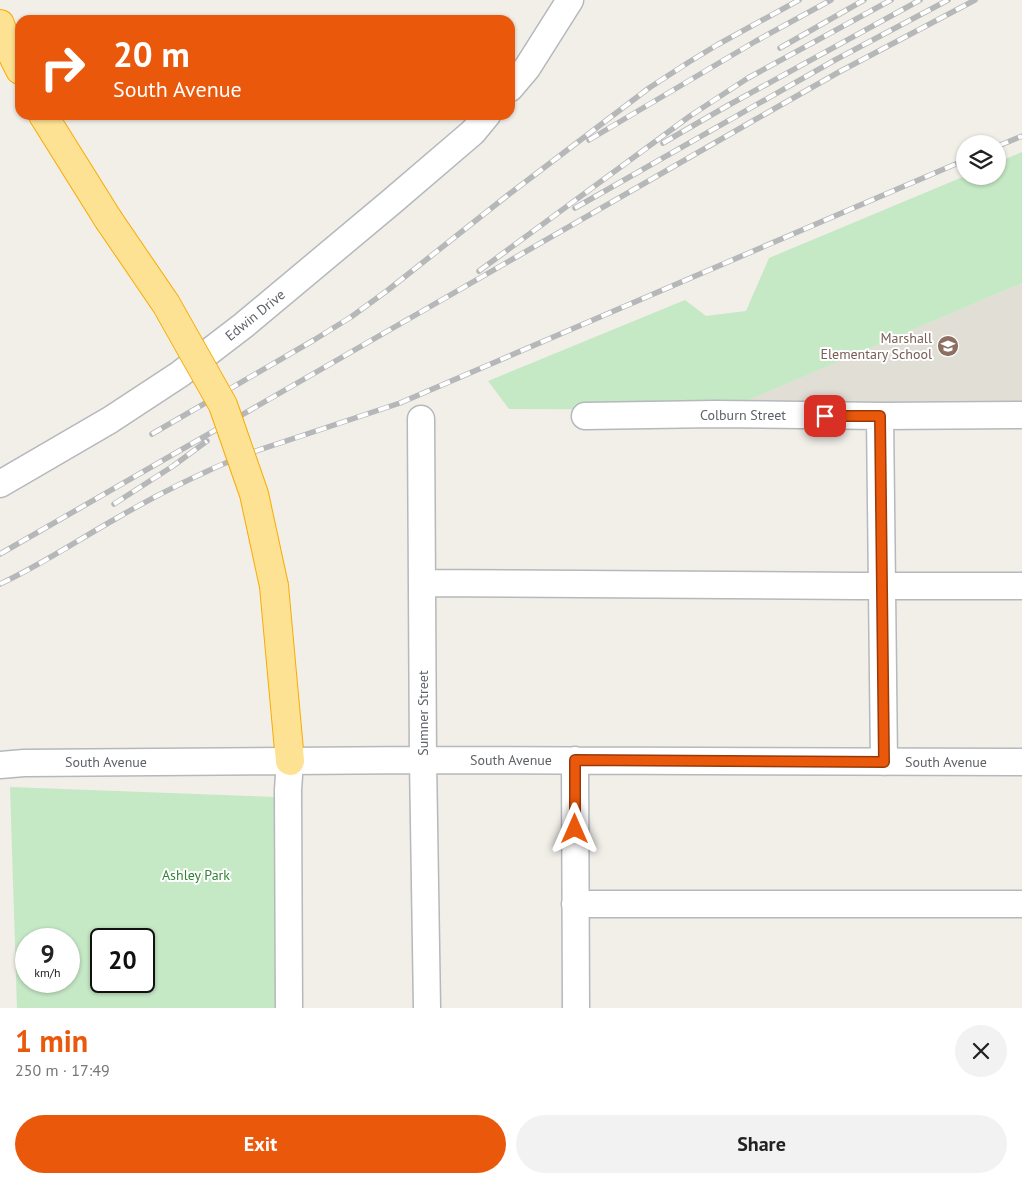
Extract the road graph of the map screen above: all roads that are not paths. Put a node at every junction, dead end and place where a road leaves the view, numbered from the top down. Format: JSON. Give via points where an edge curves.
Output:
{"nodes":[{"id":1,"x":570,"y":0,"type":"edge"},
{"id":2,"x":0,"y":24,"type":"edge"},
{"id":3,"x":15,"y":60,"type":"edge"},
{"id":4,"x":515,"y":82,"type":"edge"},
{"id":5,"x":46,"y":120,"type":"edge"},
{"id":6,"x":484,"y":120,"type":"edge"},
{"id":7,"x":585,"y":416,"type":"dead end"},
{"id":8,"x":880,"y":416,"type":"junction"},
{"id":9,"x":1022,"y":416,"type":"edge"},
{"id":10,"x":421,"y":419,"type":"dead end"},
{"id":11,"x":0,"y":484,"type":"edge"},
{"id":12,"x":422,"y":583,"type":"junction"},
{"id":13,"x":882,"y":586,"type":"junction"},
{"id":14,"x":1022,"y":586,"type":"edge"},
{"id":15,"x":423,"y":760,"type":"junction"},
{"id":16,"x":575,"y":760,"type":"junction"},
{"id":17,"x":290,"y":761,"type":"junction"},
{"id":18,"x":884,"y":762,"type":"junction"},
{"id":19,"x":1022,"y":762,"type":"edge"},
{"id":20,"x":0,"y":765,"type":"edge"},
{"id":21,"x":576,"y":904,"type":"junction"},
{"id":22,"x":1022,"y":904,"type":"edge"},
{"id":23,"x":289,"y":1008,"type":"edge"},
{"id":24,"x":427,"y":1008,"type":"edge"},
{"id":25,"x":576,"y":1008,"type":"edge"}],
"edges":[{"from":1,"to":4,"type":"street"},
{"from":2,"to":3,"type":"highway"},
{"from":5,"to":17,"type":"highway","bridge":true,"via":[[166,304],[223,405],[254,494],[274,586]]},
{"from":6,"to":11,"type":"street","name":"Edwin Drive","via":[[390,203],[187,369],[110,420]]},
{"from":7,"to":8,"type":"street","name":"Colburn Street"},
{"from":8,"to":9,"type":"street","name":"Colburn Street"},
{"from":8,"to":13,"type":"street"},
{"from":10,"to":12,"type":"street","name":"Sumner Street"},
{"from":12,"to":13,"type":"street"},
{"from":12,"to":15,"type":"street","name":"Sumner Street"},
{"from":13,"to":14,"type":"street"},
{"from":13,"to":18,"type":"street"},
{"from":15,"to":16,"type":"street","name":"South Avenue"},
{"from":15,"to":17,"type":"street","name":"South Avenue"},
{"from":15,"to":24,"type":"street","name":"Sumner Street"},
{"from":16,"to":18,"type":"street","name":"South Avenue"},
{"from":16,"to":21,"type":"street"},
{"from":17,"to":20,"type":"street","name":"South Avenue"},
{"from":17,"to":23,"type":"street"},
{"from":18,"to":19,"type":"street","name":"South Avenue"},
{"from":21,"to":22,"type":"street"},
{"from":21,"to":25,"type":"street"}]}
